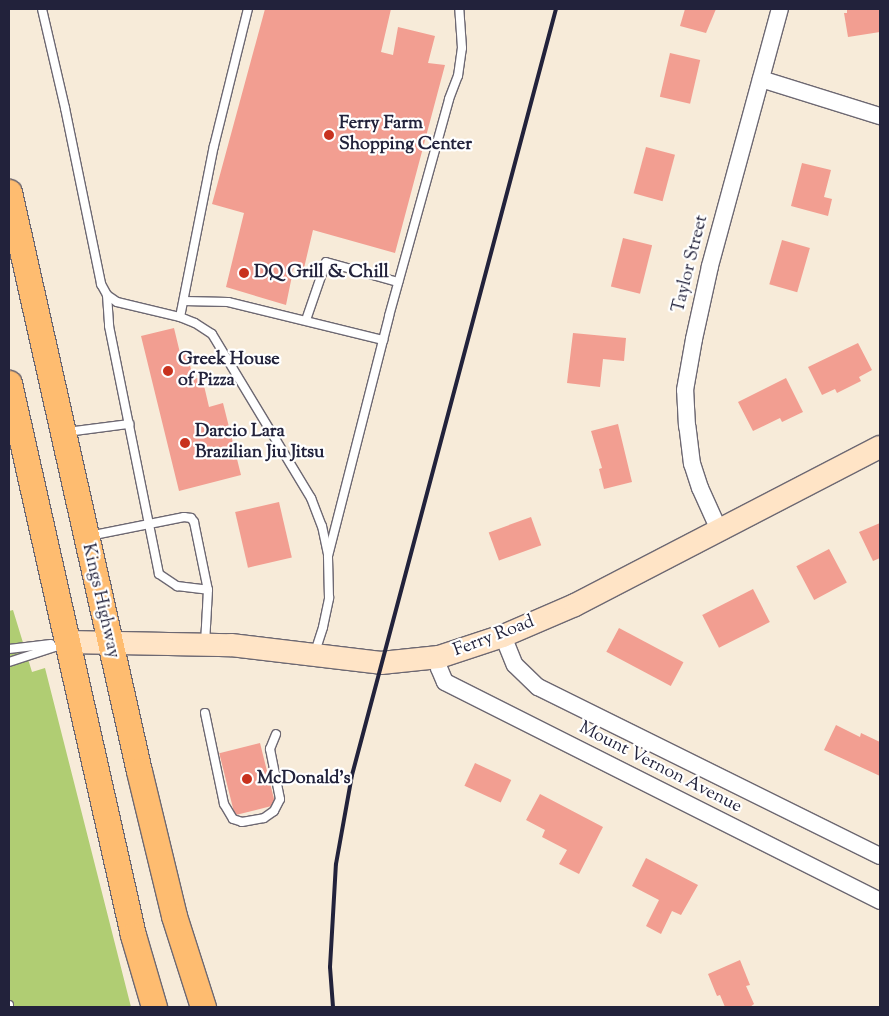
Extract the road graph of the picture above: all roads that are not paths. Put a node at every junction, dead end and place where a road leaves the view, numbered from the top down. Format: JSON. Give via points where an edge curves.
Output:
{"nodes":[{"id":1,"x":42,"y":9,"type":"edge"},
{"id":2,"x":248,"y":9,"type":"edge"},
{"id":3,"x":459,"y":9,"type":"edge"},
{"id":4,"x":780,"y":9,"type":"edge"},
{"id":5,"x":761,"y":79,"type":"junction"},
{"id":6,"x":880,"y":116,"type":"edge"},
{"id":7,"x":9,"y":192,"type":"edge"},
{"id":8,"x":398,"y":282,"type":"junction"},
{"id":9,"x":107,"y":294,"type":"junction"},
{"id":10,"x":184,"y":301,"type":"junction"},
{"id":11,"x":180,"y":317,"type":"junction"},
{"id":12,"x":306,"y":320,"type":"junction"},
{"id":13,"x":383,"y":340,"type":"junction"},
{"id":14,"x":9,"y":383,"type":"edge"},
{"id":15,"x":129,"y":424,"type":"junction"},
{"id":16,"x":62,"y":433,"type":"junction"},
{"id":17,"x":880,"y":446,"type":"edge"},
{"id":18,"x":150,"y":524,"type":"junction"},
{"id":19,"x":720,"y":530,"type":"junction"},
{"id":20,"x":85,"y":537,"type":"junction"},
{"id":21,"x":328,"y":556,"type":"junction"},
{"id":22,"x":208,"y":590,"type":"junction"},
{"id":23,"x":503,"y":636,"type":"junction"},
{"id":24,"x":108,"y":641,"type":"junction"},
{"id":25,"x":68,"y":642,"type":"junction"},
{"id":26,"x":205,"y":644,"type":"junction"},
{"id":27,"x":9,"y":649,"type":"edge"},
{"id":28,"x":313,"y":656,"type":"junction"},
{"id":29,"x":439,"y":657,"type":"junction"},
{"id":30,"x":9,"y":662,"type":"edge"},
{"id":31,"x":205,"y":713,"type":"dead end"},
{"id":32,"x":276,"y":734,"type":"dead end"},
{"id":33,"x":880,"y":856,"type":"edge"},
{"id":34,"x":880,"y":901,"type":"edge"},
{"id":35,"x":154,"y":1007,"type":"edge"},
{"id":36,"x":203,"y":1007,"type":"edge"}],
"edges":[{"from":1,"to":9,"type":"lane","via":[[100,284]]},
{"from":2,"to":10,"type":"lane","via":[[214,146]]},
{"from":3,"to":8,"type":"lane","via":[[462,48],[458,76]]},
{"from":4,"to":5,"type":"street","name":"Taylor Street"},
{"from":5,"to":6,"type":"street"},
{"from":5,"to":19,"type":"street","name":"Taylor Street","via":[[710,266],[685,390],[692,464]]},
{"from":7,"to":16,"type":"main road","name":"Kings Highway"},
{"from":8,"to":12,"type":"lane","via":[[326,262]]},
{"from":8,"to":13,"type":"lane"},
{"from":9,"to":11,"type":"lane","via":[[117,302]]},
{"from":9,"to":15,"type":"lane","via":[[109,326]]},
{"from":10,"to":11,"type":"lane"},
{"from":10,"to":12,"type":"lane","via":[[228,302]]},
{"from":11,"to":21,"type":"lane","via":[[212,334],[311,498],[322,526]]},
{"from":12,"to":13,"type":"lane"},
{"from":13,"to":21,"type":"lane"},
{"from":14,"to":25,"type":"main road"},
{"from":15,"to":16,"type":"lane"},
{"from":15,"to":18,"type":"lane"},
{"from":16,"to":20,"type":"main road","name":"Kings Highway"},
{"from":17,"to":19,"type":"main road","name":"Ferry Road"},
{"from":18,"to":20,"type":"lane"},
{"from":18,"to":22,"type":"lane","via":[[159,574],[177,586]]},
{"from":18,"to":22,"type":"lane","via":[[191,518]]},
{"from":19,"to":23,"type":"main road","name":"Ferry Road","via":[[575,605]]},
{"from":20,"to":24,"type":"main road","name":"Kings Highway"},
{"from":21,"to":28,"type":"lane","via":[[329,598]]},
{"from":22,"to":26,"type":"lane"},
{"from":23,"to":29,"type":"main road","name":"Ferry Road"},
{"from":23,"to":33,"type":"street","name":"Mount Vernon Avenue","via":[[515,665],[538,688]]},
{"from":24,"to":25,"type":"main road","name":"Ferry Road"},
{"from":24,"to":26,"type":"main road","name":"Ferry Road"},
{"from":24,"to":36,"type":"main road","name":"Kings Highway","via":[[174,916]]},
{"from":25,"to":27,"type":"lane"},
{"from":25,"to":30,"type":"lane"},
{"from":25,"to":35,"type":"main road","via":[[134,935]]},
{"from":26,"to":28,"type":"main road","name":"Ferry Road"},
{"from":28,"to":29,"type":"main road","name":"Ferry Road","via":[[381,663]]},
{"from":29,"to":34,"type":"street","name":"Mount Vernon Avenue","via":[[439,668],[445,682]]},
{"from":31,"to":32,"type":"lane","via":[[224,804],[233,819],[242,822],[264,818],[274,811],[280,799],[270,749]]}]}
